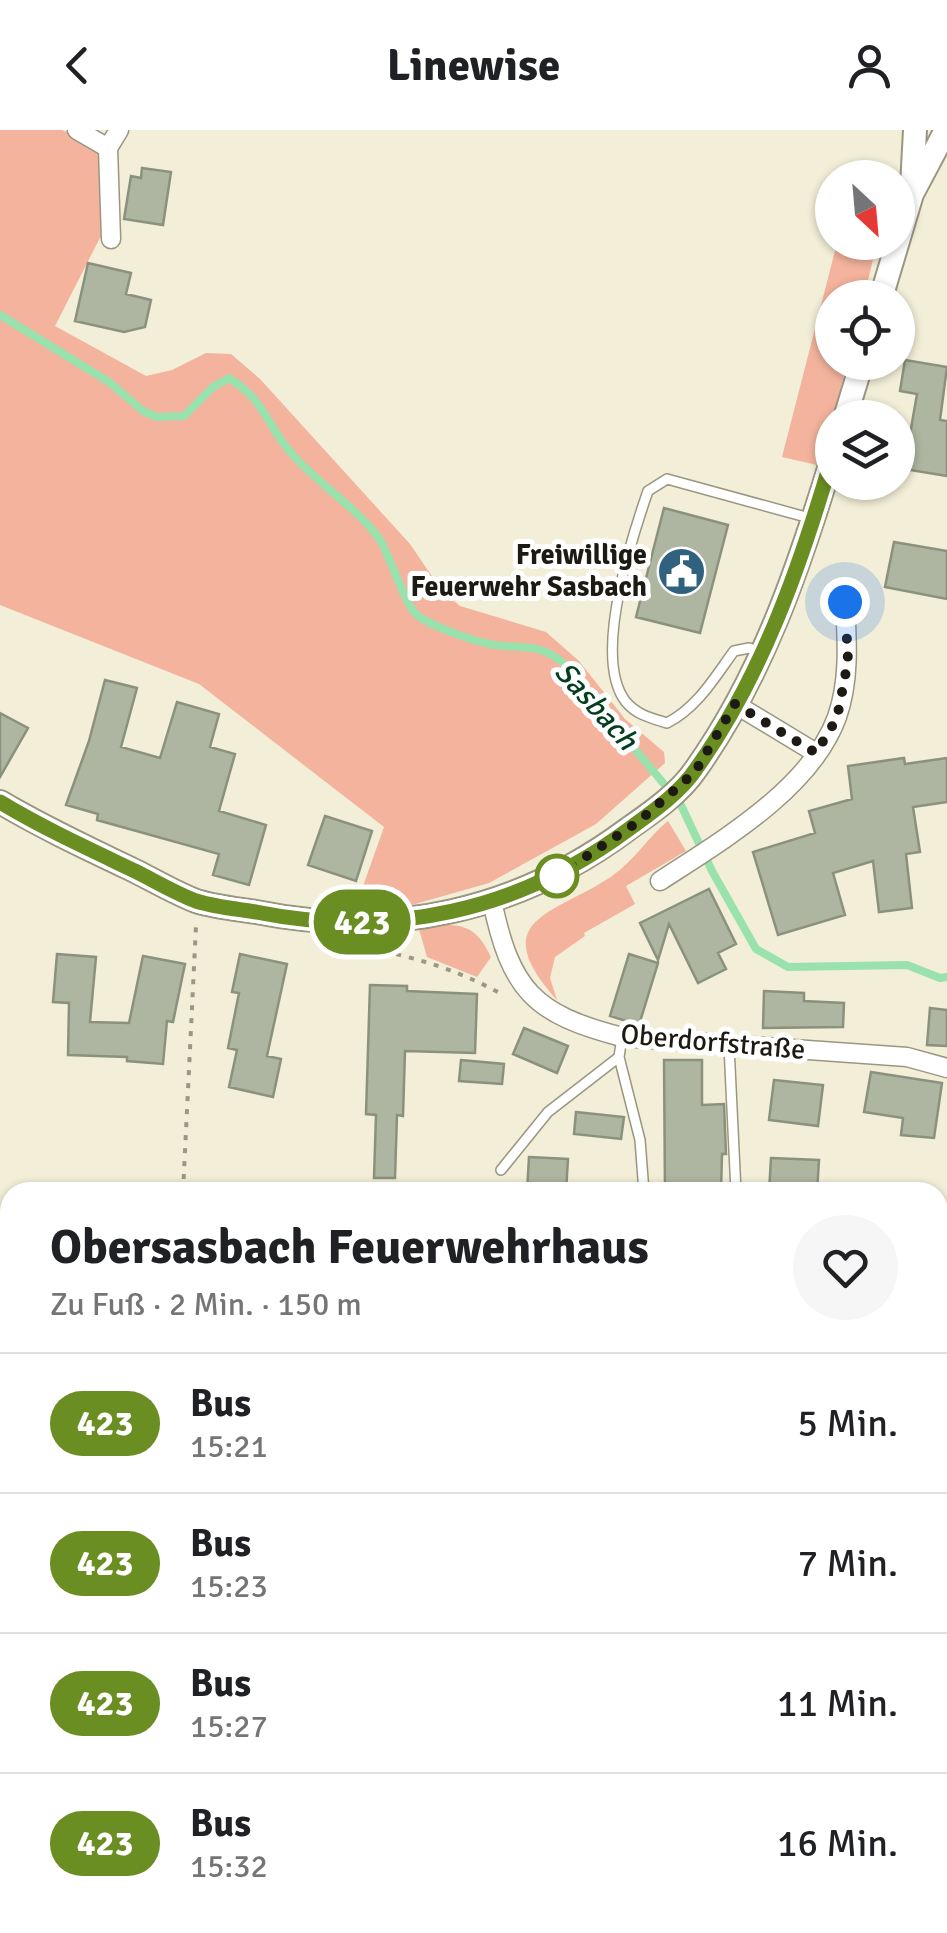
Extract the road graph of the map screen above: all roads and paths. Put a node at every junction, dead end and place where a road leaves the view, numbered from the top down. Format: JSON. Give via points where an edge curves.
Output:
{"nodes":[{"id":1,"x":76,"y":130,"type":"edge"},
{"id":2,"x":119,"y":130,"type":"edge"},
{"id":3,"x":915,"y":130,"type":"edge"},
{"id":4,"x":946,"y":130,"type":"edge"},
{"id":5,"x":108,"y":148,"type":"junction"},
{"id":6,"x":914,"y":160,"type":"edge"},
{"id":7,"x":915,"y":188,"type":"edge"},
{"id":8,"x":111,"y":239,"type":"dead end"},
{"id":9,"x":820,"y":500,"type":"edge"},
{"id":10,"x":814,"y":519,"type":"junction"},
{"id":11,"x":845,"y":602,"type":"dead end"},
{"id":12,"x":762,"y":653,"type":"junction"},
{"id":13,"x":735,"y":704,"type":"junction"},
{"id":14,"x":816,"y":753,"type":"junction"},
{"id":15,"x":0,"y":802,"type":"edge"},
{"id":16,"x":660,"y":881,"type":"dead end"},
{"id":17,"x":197,"y":901,"type":"junction"},
{"id":18,"x":492,"y":901,"type":"junction"},
{"id":19,"x":345,"y":944,"type":"dead end"},
{"id":20,"x":506,"y":996,"type":"dead end"},
{"id":21,"x":622,"y":1038,"type":"junction"},
{"id":22,"x":729,"y":1046,"type":"junction"},
{"id":23,"x":619,"y":1057,"type":"junction"},
{"id":24,"x":947,"y":1068,"type":"edge"},
{"id":25,"x":501,"y":1170,"type":"dead end"},
{"id":26,"x":183,"y":1182,"type":"edge"},
{"id":27,"x":643,"y":1182,"type":"edge"},
{"id":28,"x":736,"y":1182,"type":"edge"}],
"edges":[{"from":1,"to":5,"type":"street"},
{"from":2,"to":5,"type":"street"},
{"from":3,"to":6,"type":"street"},
{"from":4,"to":7,"type":"street"},
{"from":5,"to":8,"type":"street"},
{"from":9,"to":10,"type":"street"},
{"from":10,"to":12,"type":"street"},
{"from":10,"to":12,"type":"lane","via":[[667,480],[648,492],[610,658],[627,702],[643,716],[667,722],[681,716],[734,651]]},
{"from":11,"to":14,"type":"street","via":[[848,661],[837,718]]},
{"from":12,"to":13,"type":"street"},
{"from":13,"to":14,"type":"street"},
{"from":13,"to":18,"type":"street","via":[[695,772],[663,802],[571,868]]},
{"from":14,"to":16,"type":"street","via":[[781,796]]},
{"from":15,"to":17,"type":"street"},
{"from":17,"to":18,"type":"street","via":[[325,922],[430,916]]},
{"from":17,"to":26,"type":"path"},
{"from":18,"to":21,"type":"street","name":"Oberdorfstraße","via":[[509,964],[524,990],[543,1006]]},
{"from":19,"to":20,"type":"path","via":[[428,960]]},
{"from":21,"to":22,"type":"street","name":"Oberdorfstraße"},
{"from":21,"to":23,"type":"lane"},
{"from":22,"to":24,"type":"street","name":"Oberdorfstraße","via":[[908,1057]]},
{"from":22,"to":28,"type":"lane"},
{"from":23,"to":25,"type":"lane","via":[[548,1112]]},
{"from":23,"to":27,"type":"lane"}]}
